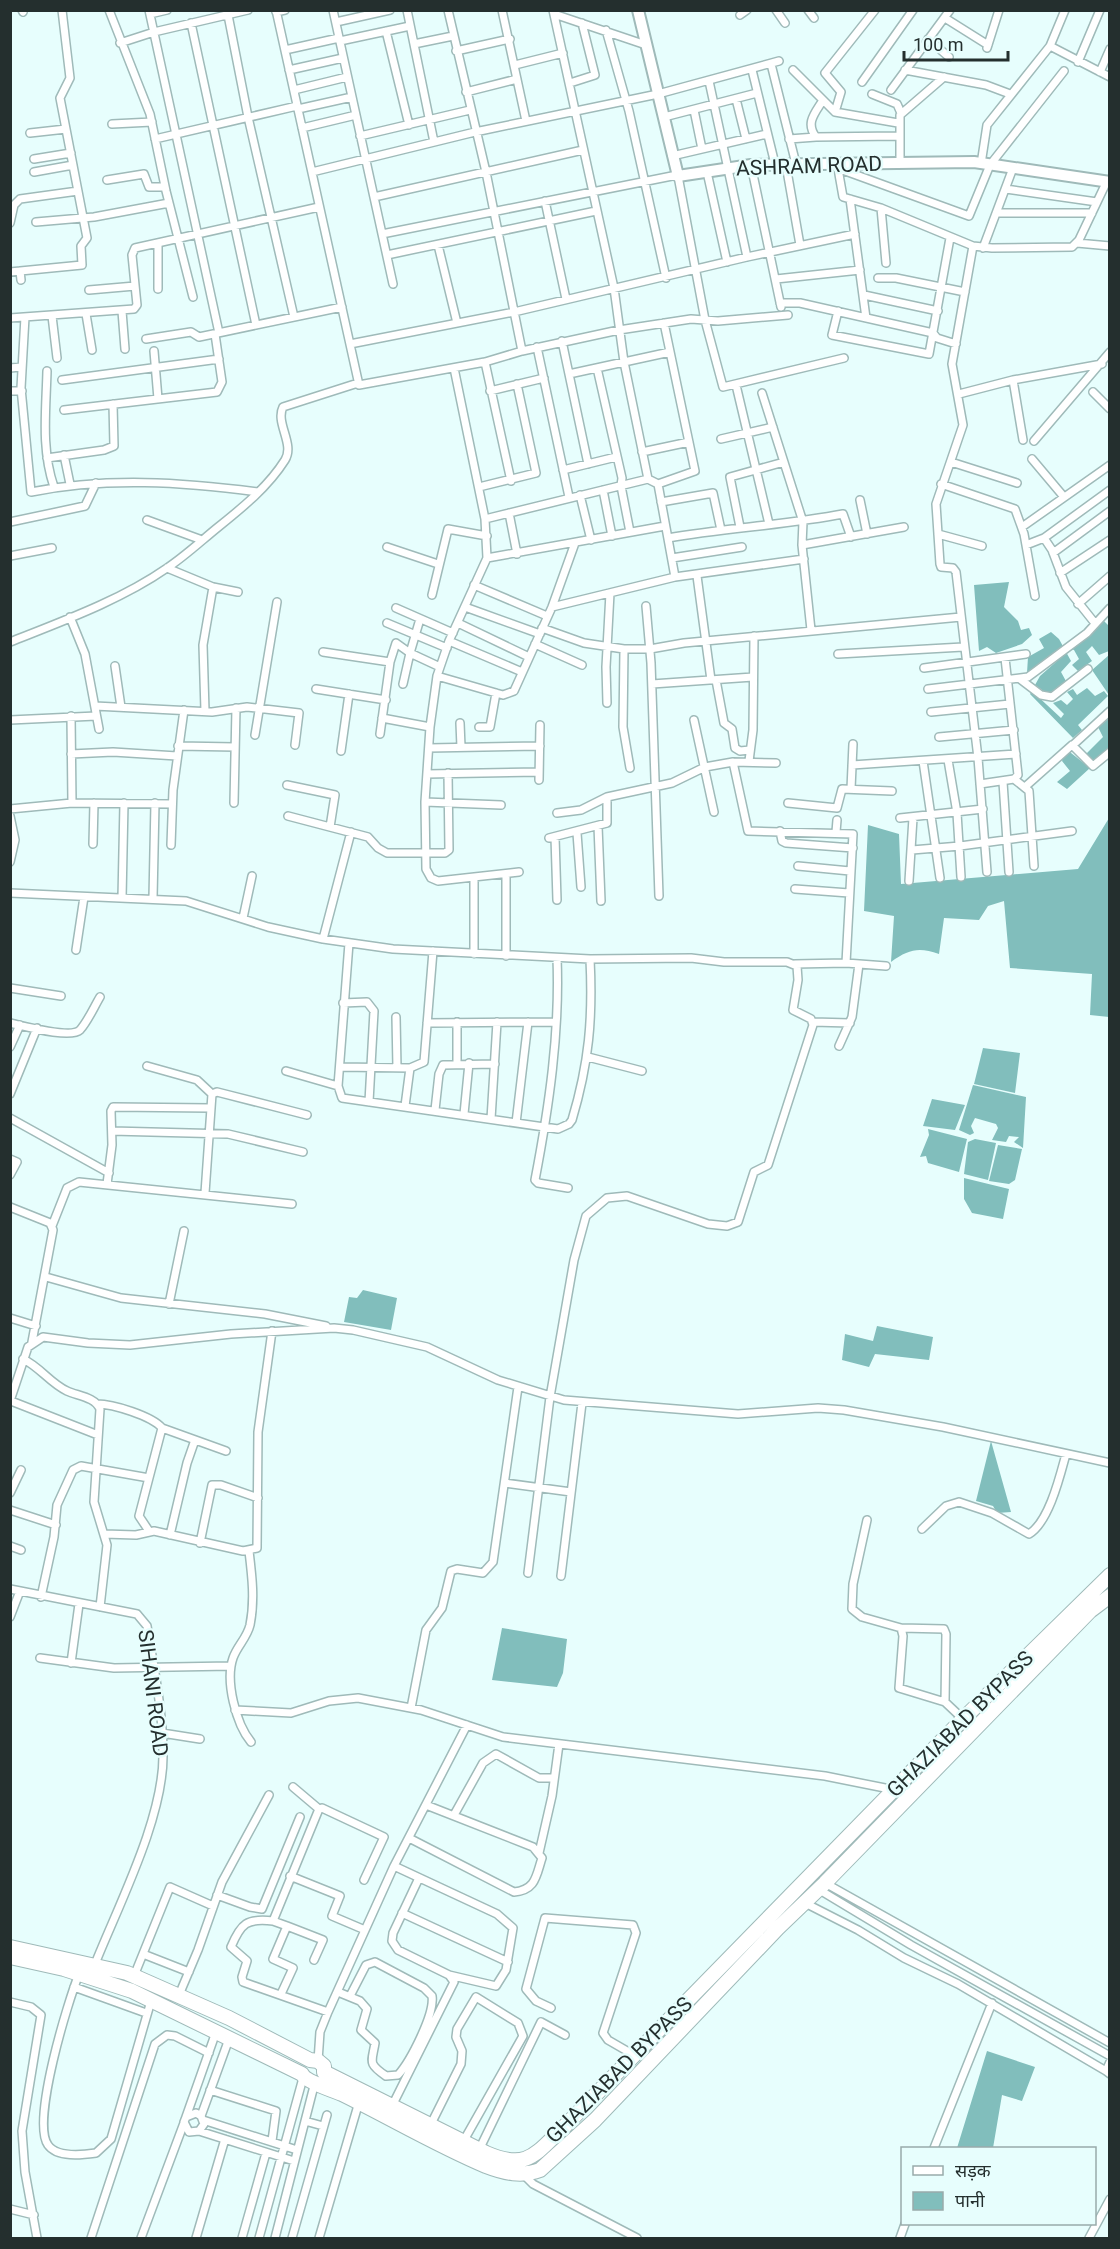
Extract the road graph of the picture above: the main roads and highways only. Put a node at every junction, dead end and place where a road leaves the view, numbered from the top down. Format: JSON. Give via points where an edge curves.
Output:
{"nodes":[{"id":1,"x":1110,"y":1575,"type":"edge"},
{"id":2,"x":1110,"y":1596,"type":"edge"},
{"id":3,"x":10,"y":1947,"type":"edge"},
{"id":4,"x":10,"y":1957,"type":"edge"},
{"id":5,"x":312,"y":2071,"type":"junction"},
{"id":6,"x":610,"y":2080,"type":"junction"},
{"id":7,"x":622,"y":2092,"type":"junction"},
{"id":8,"x":597,"y":2095,"type":"junction"},
{"id":9,"x":608,"y":2106,"type":"junction"}],
"edges":[{"from":1,"to":6,"type":"highway","name":"GHAZIABAD BYPASS","via":[[963,1719]]},
{"from":2,"to":7,"type":"highway","name":"GHAZIABAD BYPASS","via":[[1090,1611],[778,1928]]},
{"from":3,"to":5,"type":"highway","name":"GHAZIABAD BYPASS","via":[[134,1976],[179,1995]]},
{"from":4,"to":5,"type":"highway","name":"GHAZIABAD BYPASS","via":[[132,1991],[149,2007]]},
{"from":5,"to":8,"type":"highway","name":"GHAZIABAD BYPASS","via":[[505,2161],[524,2160],[541,2148]]},
{"from":5,"to":9,"type":"highway","name":"GHAZIABAD BYPASS","via":[[359,2102],[486,2166],[523,2174],[540,2170]]},
{"from":6,"to":7,"type":"highway"},
{"from":6,"to":8,"type":"highway","name":"GHAZIABAD BYPASS"},
{"from":7,"to":9,"type":"highway","name":"GHAZIABAD BYPASS"},
{"from":8,"to":9,"type":"highway"}]}
